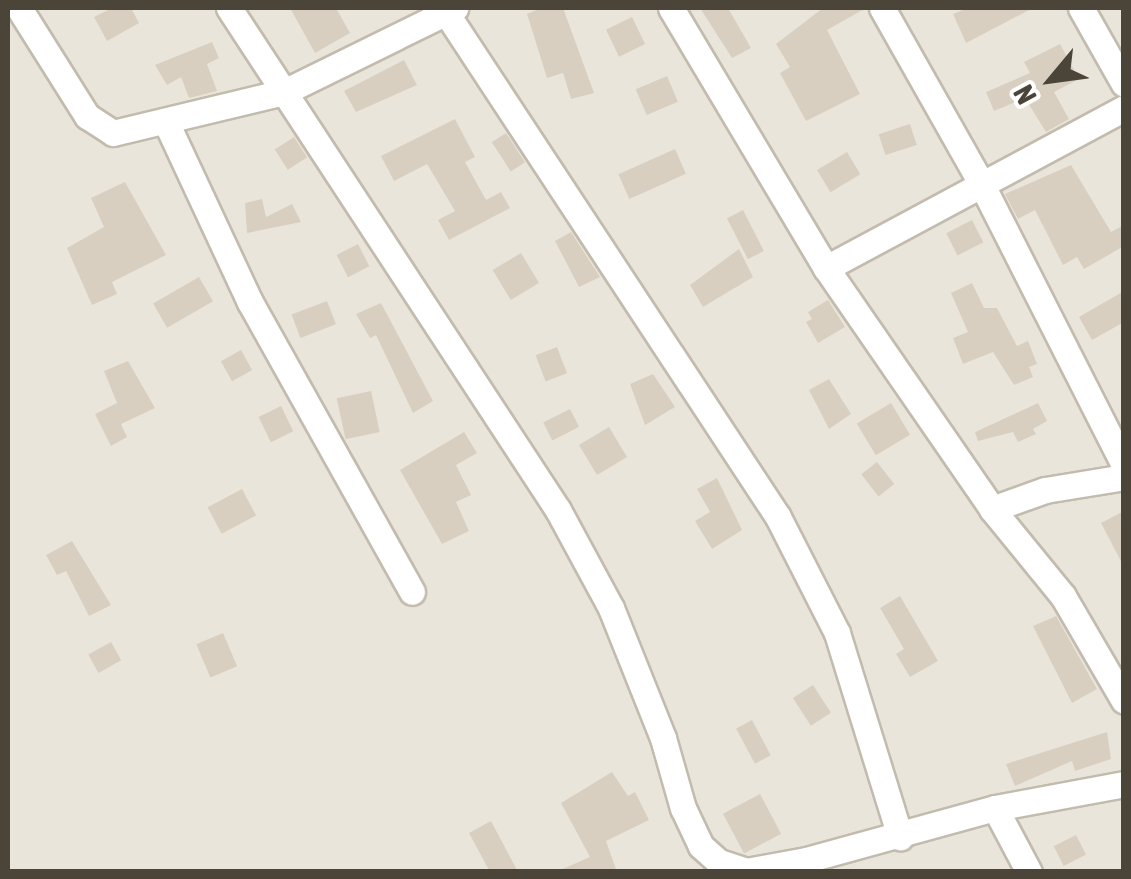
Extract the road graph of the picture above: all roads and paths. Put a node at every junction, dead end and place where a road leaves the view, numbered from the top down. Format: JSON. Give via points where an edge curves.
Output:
{"nodes":[{"id":1,"x":20,"y":8,"type":"edge"},
{"id":2,"x":229,"y":8,"type":"edge"},
{"id":3,"x":670,"y":8,"type":"edge"},
{"id":4,"x":882,"y":8,"type":"edge"},
{"id":5,"x":1081,"y":8,"type":"edge"},
{"id":6,"x":448,"y":9,"type":"edge"},
{"id":7,"x":1124,"y":84,"type":"edge"},
{"id":8,"x":284,"y":92,"type":"junction"},
{"id":9,"x":1124,"y":108,"type":"edge"},
{"id":10,"x":166,"y":122,"type":"junction"},
{"id":11,"x":982,"y":185,"type":"junction"},
{"id":12,"x":826,"y":268,"type":"junction"},
{"id":13,"x":1124,"y":466,"type":"edge"},
{"id":14,"x":1124,"y":477,"type":"edge"},
{"id":15,"x":992,"y":509,"type":"junction"},
{"id":16,"x":412,"y":592,"type":"dead end"},
{"id":17,"x":1124,"y":701,"type":"edge"},
{"id":18,"x":1124,"y":784,"type":"edge"},
{"id":19,"x":995,"y":808,"type":"junction"},
{"id":20,"x":900,"y":837,"type":"junction"},
{"id":21,"x":810,"y":866,"type":"edge"},
{"id":22,"x":1028,"y":872,"type":"edge"}],
"edges":[{"from":1,"to":10,"type":"street","via":[[88,116],[113,133]]},
{"from":2,"to":8,"type":"street"},
{"from":3,"to":12,"type":"street"},
{"from":4,"to":11,"type":"street"},
{"from":5,"to":7,"type":"street"},
{"from":6,"to":8,"type":"street"},
{"from":6,"to":20,"type":"street","via":[[778,516],[837,632]]},
{"from":8,"to":10,"type":"street"},
{"from":8,"to":21,"type":"street","via":[[558,510],[611,608],[701,846],[746,872]]},
{"from":9,"to":11,"type":"street"},
{"from":10,"to":16,"type":"street","via":[[250,302]]},
{"from":11,"to":12,"type":"street"},
{"from":11,"to":13,"type":"street"},
{"from":12,"to":15,"type":"street"},
{"from":14,"to":15,"type":"street","via":[[1045,490]]},
{"from":15,"to":17,"type":"street","via":[[1063,596]]},
{"from":18,"to":19,"type":"street"},
{"from":19,"to":20,"type":"street"},
{"from":19,"to":22,"type":"street"},
{"from":20,"to":21,"type":"street"}]}
